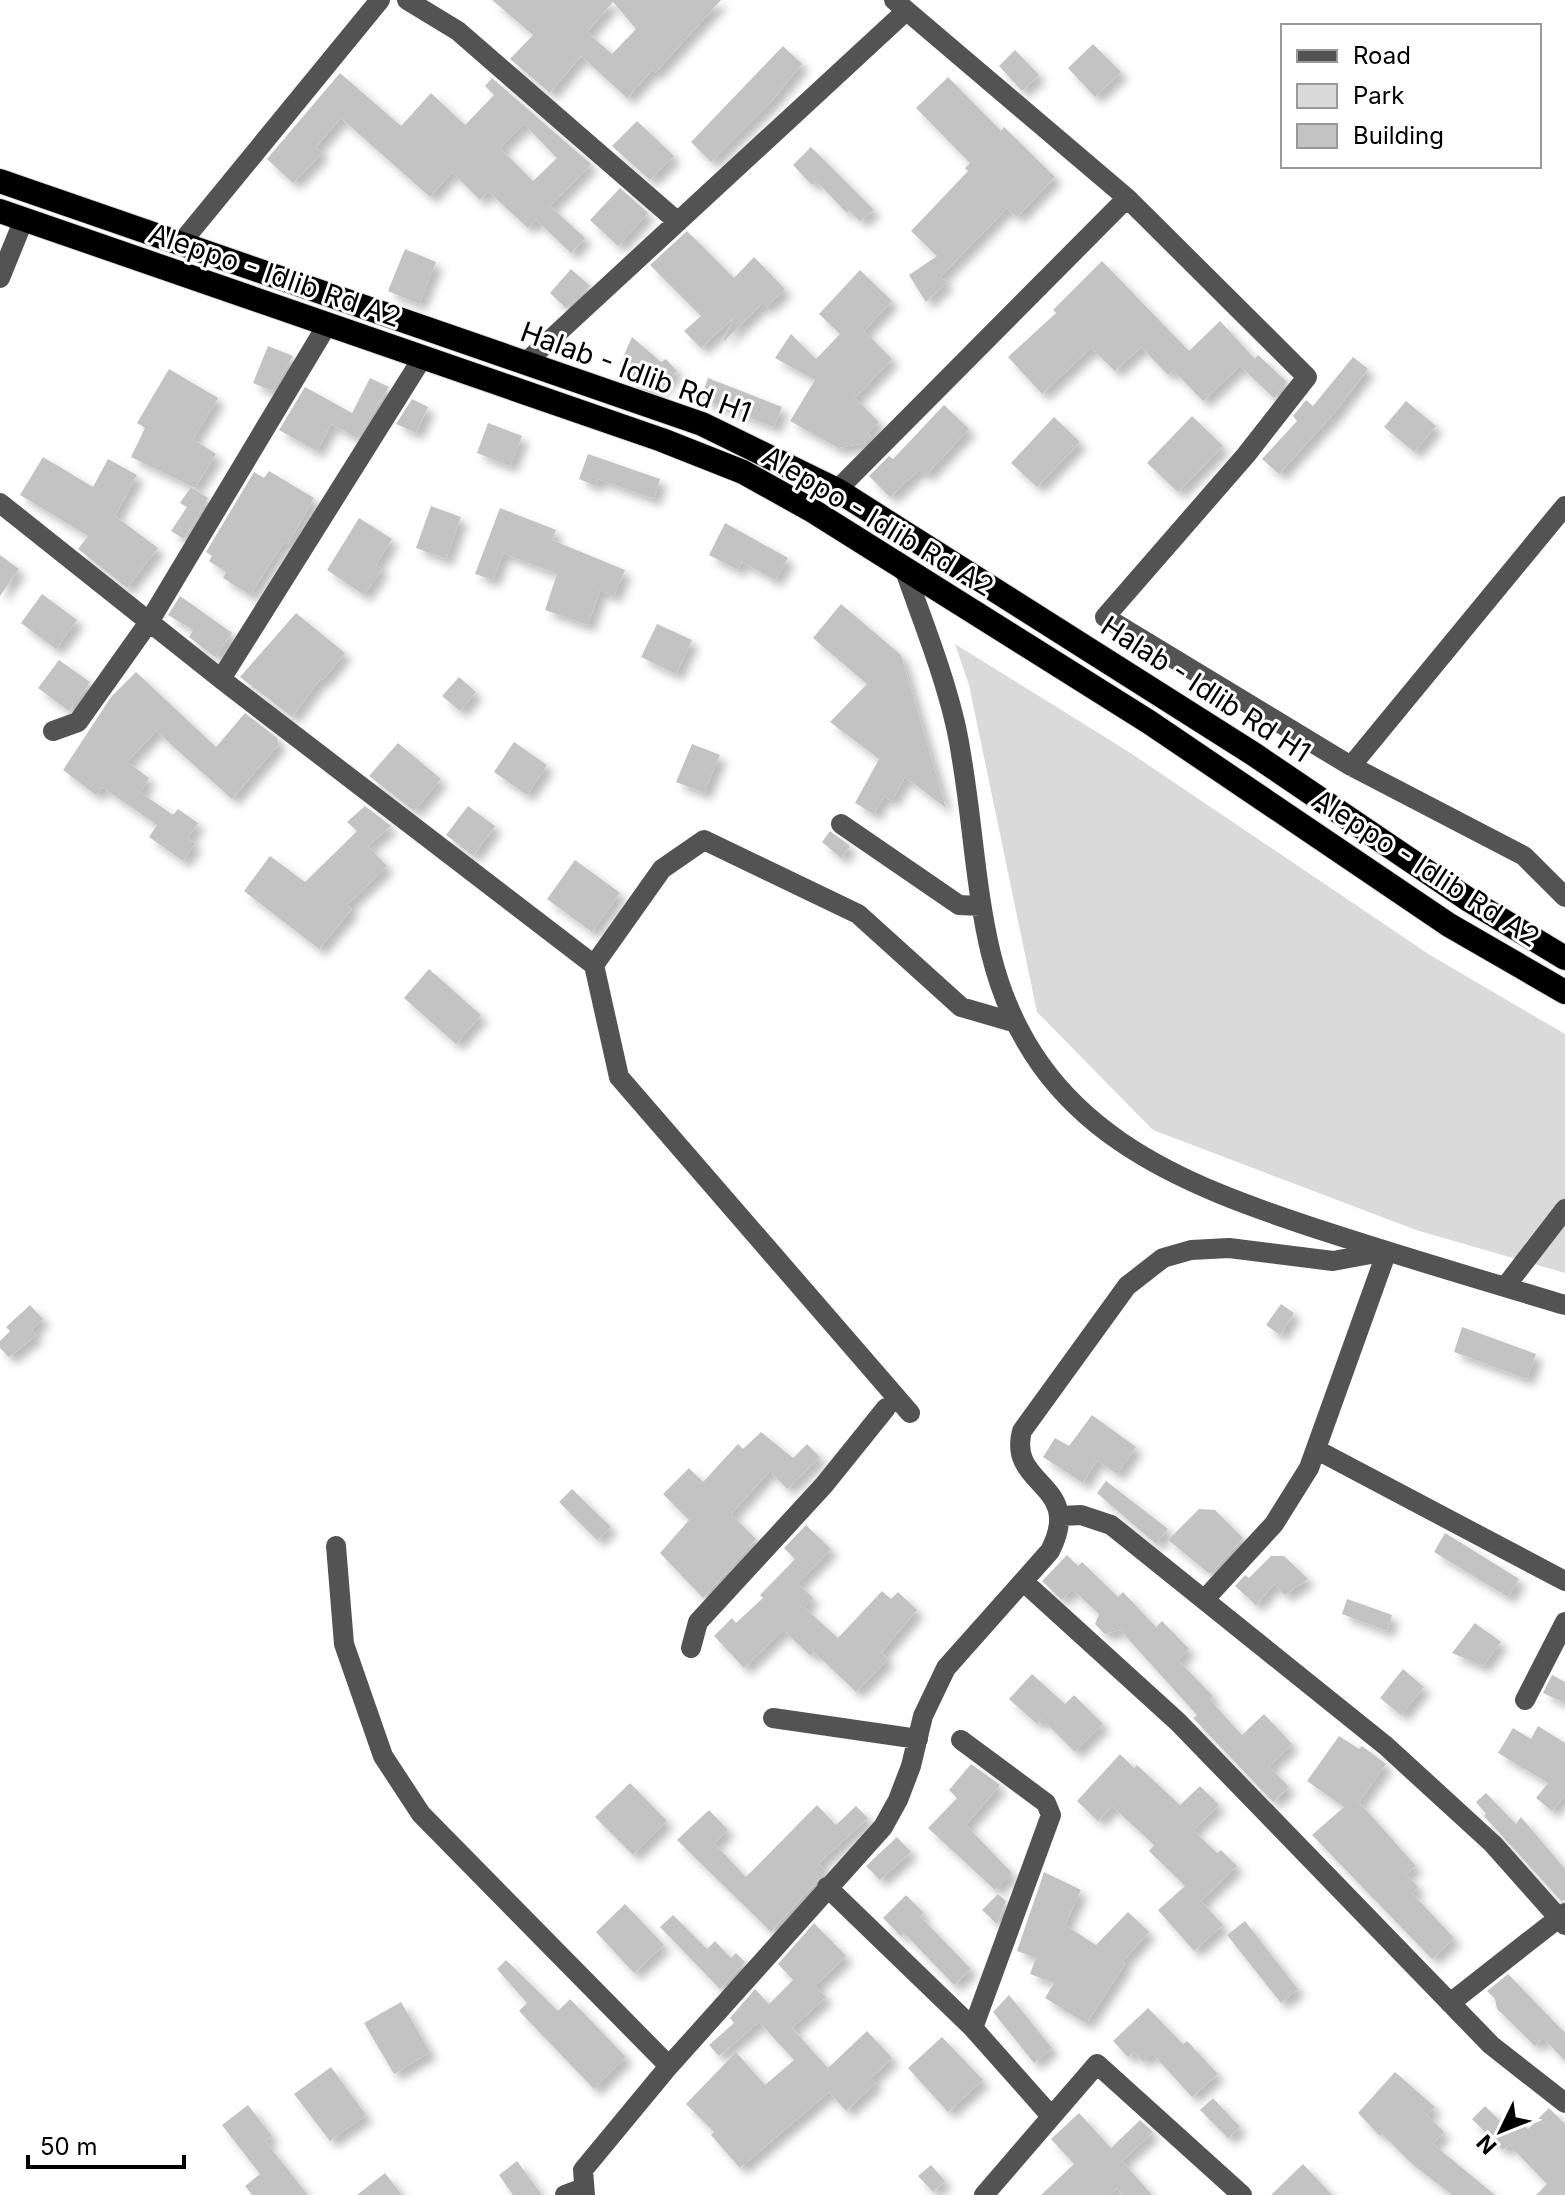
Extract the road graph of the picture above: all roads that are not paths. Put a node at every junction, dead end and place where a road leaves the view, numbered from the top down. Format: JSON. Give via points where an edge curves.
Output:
{"nodes":[{"id":1,"x":380,"y":0,"type":"edge"},
{"id":2,"x":407,"y":0,"type":"edge"},
{"id":3,"x":900,"y":6,"type":"edge"},
{"id":4,"x":0,"y":181,"type":"edge"},
{"id":5,"x":1127,"y":198,"type":"junction"},
{"id":6,"x":0,"y":211,"type":"edge"},
{"id":7,"x":24,"y":219,"type":"junction"},
{"id":8,"x":678,"y":222,"type":"junction"},
{"id":9,"x":181,"y":243,"type":"junction"},
{"id":10,"x":0,"y":278,"type":"edge"},
{"id":11,"x":327,"y":325,"type":"junction"},
{"id":12,"x":423,"y":357,"type":"junction"},
{"id":13,"x":525,"y":363,"type":"junction"},
{"id":14,"x":837,"y":490,"type":"junction"},
{"id":15,"x":0,"y":503,"type":"edge"},
{"id":16,"x":1565,"y":506,"type":"edge"},
{"id":17,"x":905,"y":571,"type":"junction"},
{"id":18,"x":149,"y":622,"type":"junction"},
{"id":19,"x":221,"y":679,"type":"junction"},
{"id":20,"x":53,"y":731,"type":"dead end"},
{"id":21,"x":1351,"y":766,"type":"junction"},
{"id":22,"x":841,"y":824,"type":"dead end"},
{"id":23,"x":1565,"y":897,"type":"edge"},
{"id":24,"x":981,"y":906,"type":"junction"},
{"id":25,"x":1564,"y":956,"type":"edge"},
{"id":26,"x":594,"y":965,"type":"junction"},
{"id":27,"x":1565,"y":992,"type":"edge"},
{"id":28,"x":1016,"y":1023,"type":"junction"},
{"id":29,"x":1565,"y":1209,"type":"edge"},
{"id":30,"x":1387,"y":1251,"type":"junction"},
{"id":31,"x":1505,"y":1287,"type":"junction"},
{"id":32,"x":1565,"y":1305,"type":"edge"},
{"id":33,"x":886,"y":1408,"type":"dead end"},
{"id":34,"x":910,"y":1413,"type":"dead end"},
{"id":35,"x":1319,"y":1451,"type":"junction"},
{"id":36,"x":1062,"y":1516,"type":"junction"},
{"id":37,"x":336,"y":1546,"type":"dead end"},
{"id":38,"x":1565,"y":1581,"type":"edge"},
{"id":39,"x":1025,"y":1583,"type":"junction"},
{"id":40,"x":1204,"y":1600,"type":"junction"},
{"id":41,"x":1565,"y":1622,"type":"edge"},
{"id":42,"x":691,"y":1648,"type":"dead end"},
{"id":43,"x":1525,"y":1700,"type":"dead end"},
{"id":44,"x":773,"y":1718,"type":"dead end"},
{"id":45,"x":918,"y":1739,"type":"junction"},
{"id":46,"x":961,"y":1740,"type":"dead end"},
{"id":47,"x":827,"y":1887,"type":"junction"},
{"id":48,"x":1563,"y":1918,"type":"edge"},
{"id":49,"x":1450,"y":2003,"type":"junction"},
{"id":50,"x":973,"y":2028,"type":"junction"},
{"id":51,"x":669,"y":2066,"type":"junction"},
{"id":52,"x":1565,"y":2103,"type":"edge"},
{"id":53,"x":1051,"y":2116,"type":"junction"},
{"id":54,"x":578,"y":2193,"type":"edge"},
{"id":55,"x":984,"y":2195,"type":"edge"},
{"id":56,"x":1242,"y":2195,"type":"edge"}],
"edges":[{"from":1,"to":9,"type":"street"},
{"from":2,"to":8,"type":"street","via":[[458,31]]},
{"from":3,"to":5,"type":"street"},
{"from":3,"to":8,"type":"street"},
{"from":4,"to":9,"type":"highway","name":"Halab - Idlib Rd H1"},
{"from":5,"to":14,"type":"street"},
{"from":5,"to":21,"type":"street","via":[[1307,377],[1105,617]]},
{"from":6,"to":7,"type":"highway","name":"Aleppo - Idlib Rd A2"},
{"from":7,"to":10,"type":"street"},
{"from":7,"to":11,"type":"highway","name":"Aleppo - Idlib Rd A2"},
{"from":8,"to":13,"type":"street"},
{"from":9,"to":13,"type":"highway","name":"Halab - Idlib Rd H1"},
{"from":11,"to":12,"type":"highway","name":"Aleppo - Idlib Rd A2"},
{"from":11,"to":18,"type":"street"},
{"from":12,"to":17,"type":"highway","name":"Aleppo - Idlib Rd A2","via":[[743,472]]},
{"from":12,"to":19,"type":"street"},
{"from":13,"to":14,"type":"highway","name":"Halab - Idlib Rd H1","via":[[702,424]]},
{"from":14,"to":25,"type":"highway","name":"Halab - Idlib Rd H1","via":[[1255,755],[1469,900]]},
{"from":15,"to":18,"type":"street"},
{"from":16,"to":21,"type":"street"},
{"from":17,"to":24,"type":"street","via":[[956,726]]},
{"from":17,"to":27,"type":"highway","name":"Aleppo - Idlib Rd A2","via":[[1149,722],[1449,925]]},
{"from":18,"to":19,"type":"street"},
{"from":18,"to":20,"type":"street","via":[[78,722]]},
{"from":19,"to":26,"type":"street"},
{"from":21,"to":23,"type":"street","via":[[1524,856]]},
{"from":22,"to":24,"type":"street","via":[[959,905]]},
{"from":24,"to":28,"type":"street","via":[[992,957]]},
{"from":26,"to":28,"type":"street","via":[[662,869],[704,840],[858,914],[961,1007]]},
{"from":26,"to":34,"type":"street","via":[[619,1077]]},
{"from":28,"to":30,"type":"street","via":[[1079,1109],[1138,1156],[1264,1212]]},
{"from":29,"to":31,"type":"street"},
{"from":30,"to":31,"type":"street"},
{"from":30,"to":35,"type":"street"},
{"from":30,"to":36,"type":"street","via":[[1333,1261],[1229,1248],[1191,1250],[1148,1267],[1127,1286],[1022,1431],[1024,1465]]},
{"from":31,"to":32,"type":"street"},
{"from":33,"to":42,"type":"street","via":[[824,1485],[698,1622]]},
{"from":35,"to":38,"type":"street"},
{"from":35,"to":40,"type":"street","via":[[1274,1524]]},
{"from":36,"to":39,"type":"street","via":[[1050,1551]]},
{"from":36,"to":40,"type":"street","via":[[1081,1515],[1111,1525]]},
{"from":37,"to":51,"type":"street","via":[[344,1644],[383,1756],[421,1814]]},
{"from":39,"to":45,"type":"street","via":[[946,1668]]},
{"from":39,"to":49,"type":"street","via":[[1178,1722]]},
{"from":40,"to":48,"type":"street","via":[[1386,1746],[1493,1844]]},
{"from":41,"to":43,"type":"street"},
{"from":44,"to":45,"type":"street"},
{"from":45,"to":47,"type":"street","via":[[883,1827]]},
{"from":46,"to":50,"type":"street","via":[[1046,1803],[1051,1815]]},
{"from":47,"to":50,"type":"street"},
{"from":47,"to":51,"type":"street"},
{"from":48,"to":49,"type":"street"},
{"from":49,"to":52,"type":"street","via":[[1491,2045]]},
{"from":50,"to":53,"type":"street"},
{"from":51,"to":54,"type":"street","via":[[583,2170]]},
{"from":53,"to":55,"type":"street"},
{"from":53,"to":56,"type":"street","via":[[1097,2064]]}]}
